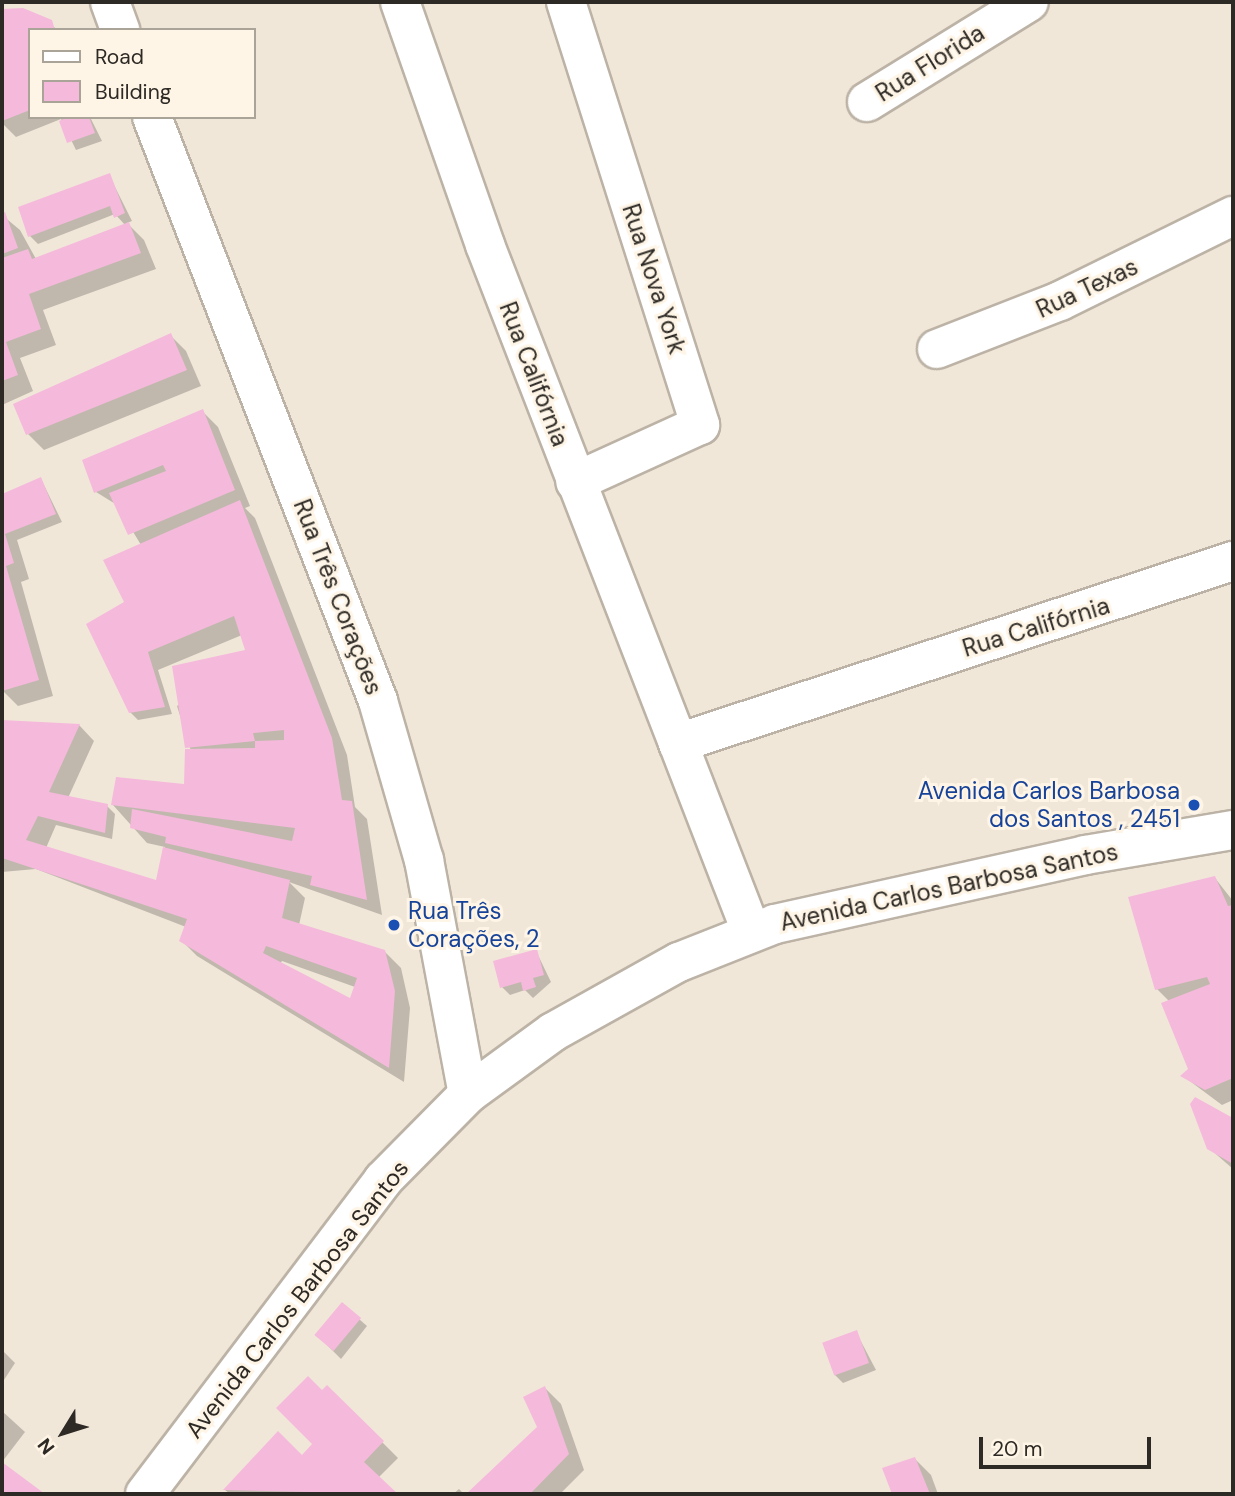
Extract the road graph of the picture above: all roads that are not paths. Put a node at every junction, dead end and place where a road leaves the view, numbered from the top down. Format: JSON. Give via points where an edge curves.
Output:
{"nodes":[{"id":1,"x":110,"y":2,"type":"edge"},
{"id":2,"x":400,"y":2,"type":"edge"},
{"id":3,"x":566,"y":2,"type":"edge"},
{"id":4,"x":1029,"y":2,"type":"edge"},
{"id":5,"x":120,"y":28,"type":"edge"},
{"id":6,"x":867,"y":102,"type":"dead end"},
{"id":7,"x":153,"y":119,"type":"edge"},
{"id":8,"x":1233,"y":216,"type":"edge"},
{"id":9,"x":937,"y":349,"type":"dead end"},
{"id":10,"x":575,"y":482,"type":"junction"},
{"id":11,"x":1233,"y":561,"type":"edge"},
{"id":12,"x":678,"y":743,"type":"junction"},
{"id":13,"x":1233,"y":830,"type":"edge"},
{"id":14,"x":751,"y":931,"type":"junction"},
{"id":15,"x":468,"y":1094,"type":"junction"},
{"id":16,"x":154,"y":1491,"type":"edge"}],
"edges":[{"from":1,"to":5,"type":"street"},
{"from":2,"to":10,"type":"street","name":"Rua Califórnia"},
{"from":3,"to":10,"type":"street","name":"Rua Nova York","via":[[700,425]]},
{"from":4,"to":6,"type":"street","name":"Rua Florida"},
{"from":7,"to":15,"type":"street","name":"Rua Três Corações","via":[[378,701],[424,860]]},
{"from":8,"to":9,"type":"street","name":"Rua Texas","via":[[1060,301]]},
{"from":10,"to":12,"type":"street","name":"Rua Califórnia"},
{"from":11,"to":12,"type":"street","name":"Rua Califórnia"},
{"from":12,"to":14,"type":"street","name":"Rua Califórnia"},
{"from":13,"to":14,"type":"street","name":"Avenida Carlos Barbosa Santos","via":[[836,906]]},
{"from":14,"to":15,"type":"street","name":"Avenida Carlos Barbosa Santos","via":[[679,962],[553,1032]]},
{"from":15,"to":16,"type":"street","name":"Avenida Carlos Barbosa Santos","via":[[383,1180]]}]}
